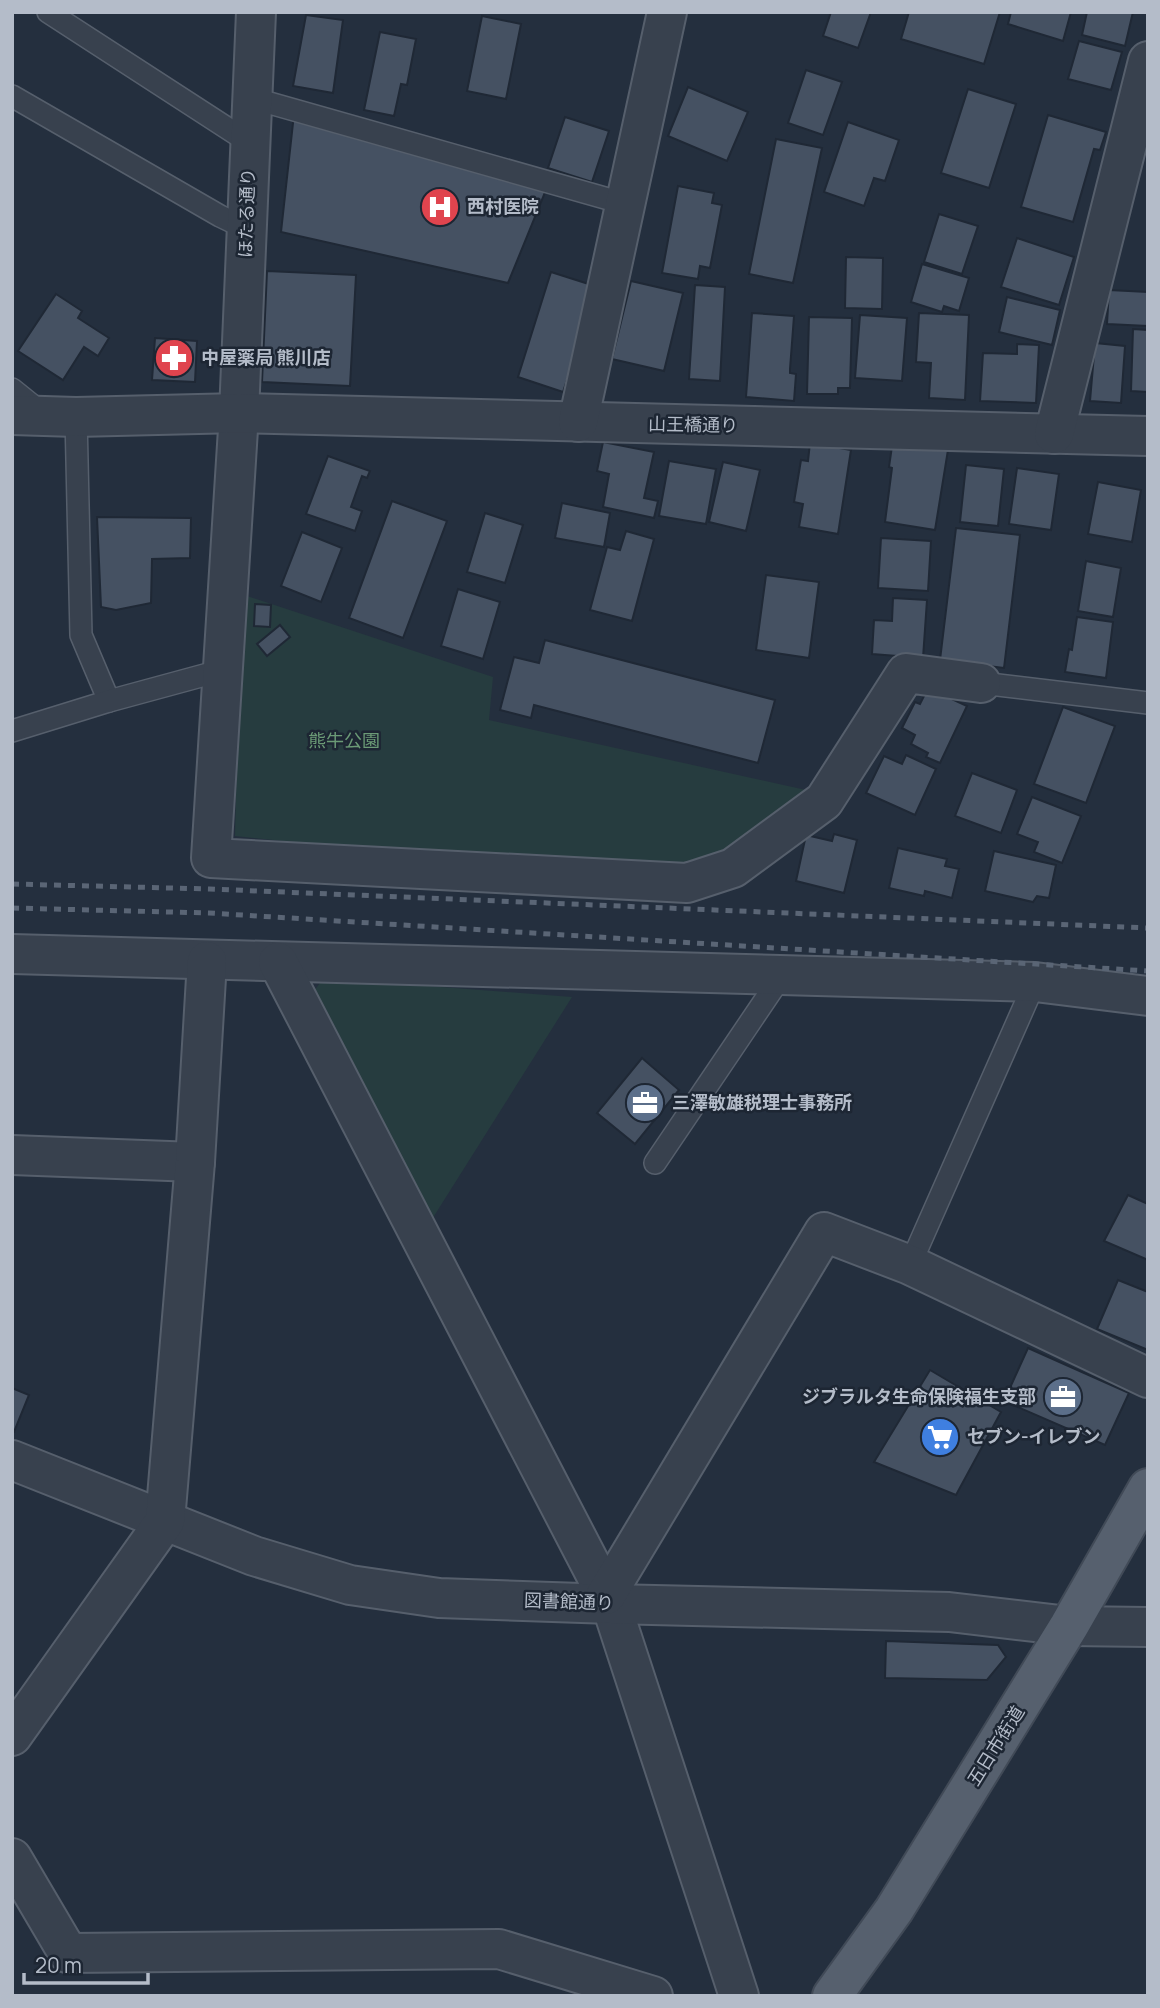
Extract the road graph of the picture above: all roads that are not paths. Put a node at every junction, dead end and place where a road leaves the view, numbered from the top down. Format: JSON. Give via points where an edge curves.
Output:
{"nodes":[{"id":1,"x":48,"y":12,"type":"edge"},
{"id":2,"x":256,"y":12,"type":"edge"},
{"id":3,"x":667,"y":12,"type":"edge"},
{"id":4,"x":1148,"y":61,"type":"edge"},
{"id":5,"x":12,"y":96,"type":"edge"},
{"id":6,"x":253,"y":98,"type":"junction"},
{"id":7,"x":250,"y":144,"type":"junction"},
{"id":8,"x":626,"y":204,"type":"junction"},
{"id":9,"x":247,"y":229,"type":"junction"},
{"id":10,"x":12,"y":389,"type":"edge"},
{"id":11,"x":239,"y":413,"type":"junction"},
{"id":12,"x":44,"y":416,"type":"edge"},
{"id":13,"x":579,"y":422,"type":"junction"},
{"id":14,"x":1054,"y":434,"type":"junction"},
{"id":15,"x":1148,"y":436,"type":"edge"},
{"id":16,"x":223,"y":670,"type":"junction"},
{"id":17,"x":981,"y":683,"type":"joint"},
{"id":18,"x":109,"y":701,"type":"junction"},
{"id":19,"x":1148,"y":703,"type":"edge"},
{"id":20,"x":12,"y":731,"type":"edge"},
{"id":21,"x":12,"y":954,"type":"edge"},
{"id":22,"x":207,"y":961,"type":"junction"},
{"id":23,"x":278,"y":962,"type":"junction"},
{"id":24,"x":782,"y":975,"type":"junction"},
{"id":25,"x":1035,"y":982,"type":"junction"},
{"id":26,"x":1148,"y":996,"type":"edge"},
{"id":27,"x":12,"y":1155,"type":"edge"},
{"id":28,"x":195,"y":1162,"type":"junction"},
{"id":29,"x":655,"y":1163,"type":"dead end"},
{"id":30,"x":910,"y":1265,"type":"junction"},
{"id":31,"x":1148,"y":1378,"type":"edge"},
{"id":32,"x":12,"y":1460,"type":"edge"},
{"id":33,"x":1148,"y":1488,"type":"edge"},
{"id":34,"x":165,"y":1521,"type":"junction"},
{"id":35,"x":608,"y":1600,"type":"junction"},
{"id":36,"x":1069,"y":1626,"type":"junction"},
{"id":37,"x":1148,"y":1627,"type":"edge"},
{"id":38,"x":12,"y":1736,"type":"edge"},
{"id":39,"x":12,"y":1858,"type":"edge"},
{"id":40,"x":653,"y":1996,"type":"edge"},
{"id":41,"x":739,"y":1996,"type":"edge"},
{"id":42,"x":832,"y":1996,"type":"edge"}],
"edges":[{"from":1,"to":7,"type":"lane"},
{"from":2,"to":6,"type":"street","name":"ほたる通り"},
{"from":3,"to":8,"type":"street"},
{"from":4,"to":14,"type":"street"},
{"from":5,"to":9,"type":"lane"},
{"from":6,"to":7,"type":"street","name":"ほたる通り"},
{"from":6,"to":8,"type":"lane"},
{"from":7,"to":9,"type":"street","name":"ほたる通り"},
{"from":8,"to":13,"type":"street"},
{"from":9,"to":11,"type":"street","name":"ほたる通り"},
{"from":10,"to":12,"type":"lane"},
{"from":11,"to":12,"type":"street","name":"山王橋通り"},
{"from":11,"to":13,"type":"street","name":"山王橋通り"},
{"from":11,"to":16,"type":"street","name":"ほたる通り"},
{"from":12,"to":18,"type":"lane","via":[[81,635]]},
{"from":13,"to":14,"type":"street","name":"山王橋通り"},
{"from":14,"to":15,"type":"street","name":"山王橋通り"},
{"from":16,"to":17,"type":"street","name":"ほたる通り","via":[[211,858],[687,883],[733,868],[824,801],[906,673]]},
{"from":16,"to":18,"type":"lane"},
{"from":17,"to":19,"type":"lane"},
{"from":18,"to":20,"type":"lane"},
{"from":21,"to":22,"type":"street"},
{"from":22,"to":23,"type":"street"},
{"from":22,"to":28,"type":"street"},
{"from":23,"to":24,"type":"street"},
{"from":23,"to":35,"type":"street"},
{"from":24,"to":25,"type":"street"},
{"from":24,"to":29,"type":"lane"},
{"from":25,"to":26,"type":"street"},
{"from":25,"to":30,"type":"lane"},
{"from":27,"to":28,"type":"street"},
{"from":28,"to":34,"type":"street"},
{"from":30,"to":31,"type":"street"},
{"from":30,"to":35,"type":"street","via":[[824,1232]]},
{"from":32,"to":34,"type":"street","name":"図書館通り"},
{"from":33,"to":36,"type":"main road","name":"五日市街道"},
{"from":34,"to":35,"type":"street","name":"図書館通り","via":[[254,1556],[350,1585],[439,1598]]},
{"from":34,"to":38,"type":"street"},
{"from":35,"to":36,"type":"street","name":"図書館通り","via":[[949,1612]]},
{"from":35,"to":41,"type":"street"},
{"from":36,"to":37,"type":"street","name":"図書館通り"},
{"from":36,"to":42,"type":"main road","name":"五日市街道","via":[[894,1910]]},
{"from":39,"to":40,"type":"street","via":[[68,1953],[499,1949]]}]}
